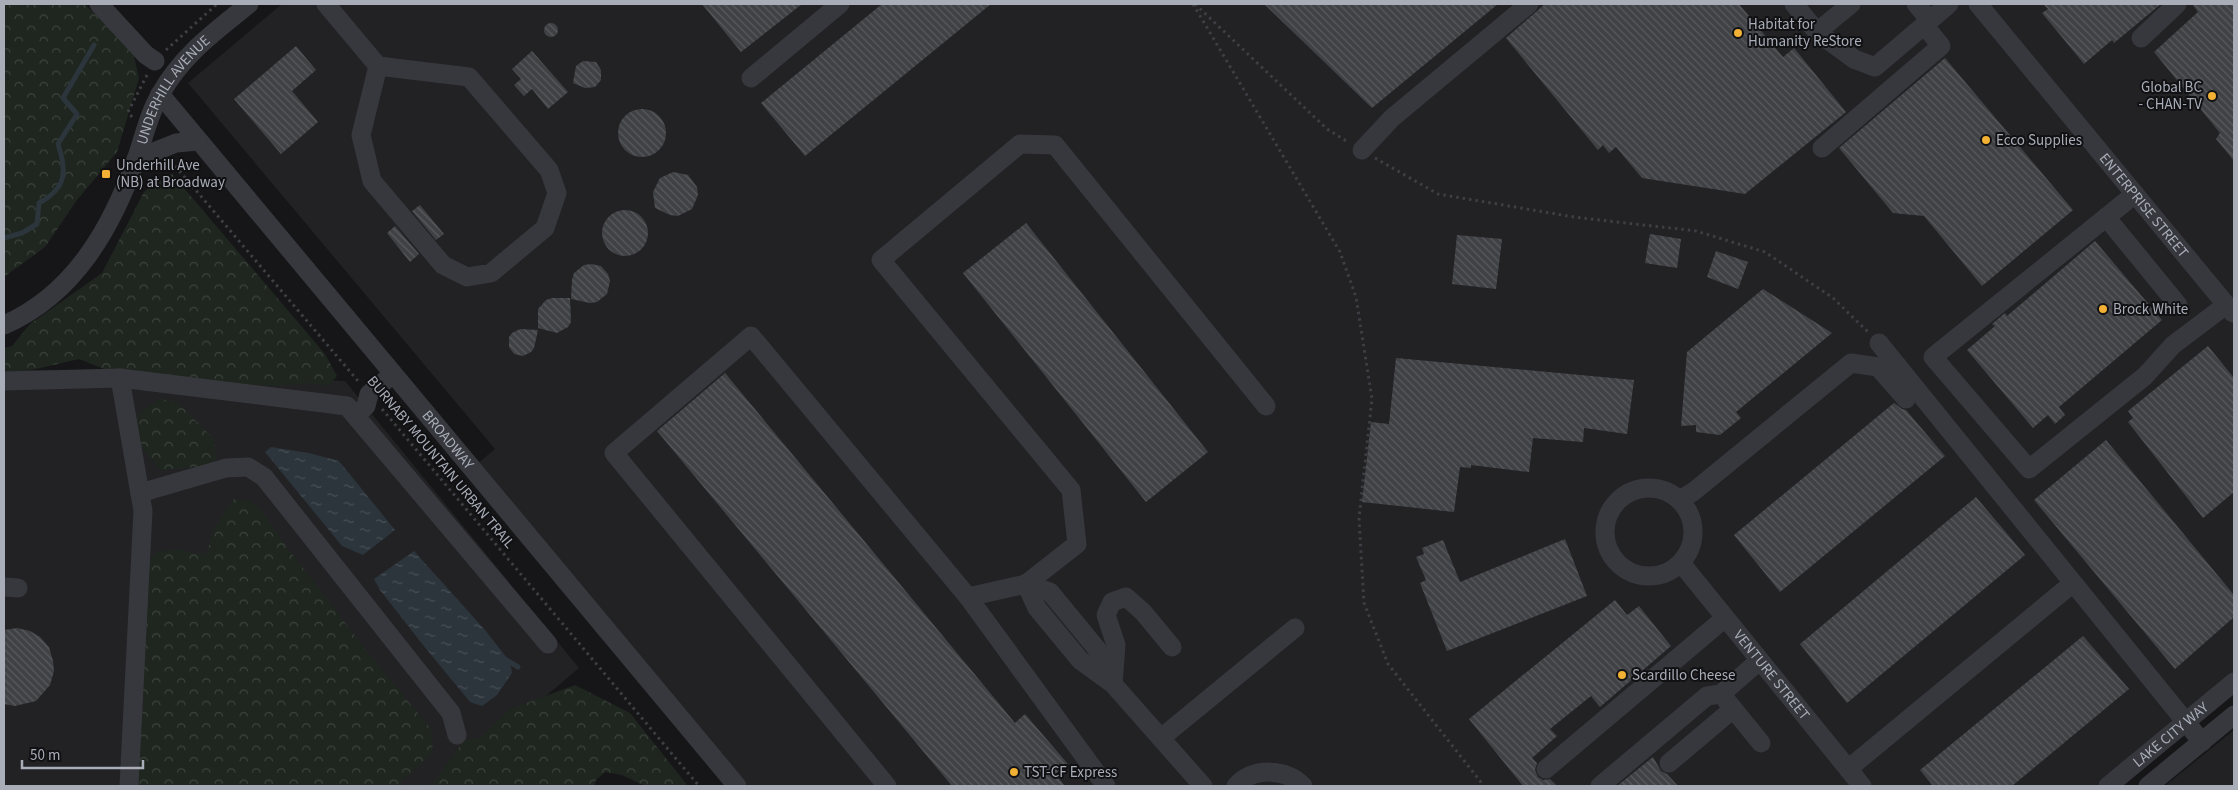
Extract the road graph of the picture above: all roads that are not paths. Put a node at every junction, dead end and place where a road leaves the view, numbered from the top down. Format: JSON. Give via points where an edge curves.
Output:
{"nodes":[{"id":1,"x":99,"y":4,"type":"edge"},
{"id":2,"x":249,"y":4,"type":"edge"},
{"id":3,"x":840,"y":4,"type":"edge"},
{"id":4,"x":1529,"y":4,"type":"edge"},
{"id":5,"x":1794,"y":4,"type":"edge"},
{"id":6,"x":1851,"y":4,"type":"edge"},
{"id":7,"x":1916,"y":4,"type":"edge"},
{"id":8,"x":1949,"y":4,"type":"edge"},
{"id":9,"x":1978,"y":4,"type":"edge"},
{"id":10,"x":2177,"y":4,"type":"edge"},
{"id":11,"x":324,"y":7,"type":"edge"},
{"id":12,"x":1927,"y":23,"type":"junction"},
{"id":13,"x":1817,"y":32,"type":"junction"},
{"id":14,"x":2142,"y":38,"type":"dead end"},
{"id":15,"x":154,"y":61,"type":"dead end"},
{"id":16,"x":378,"y":66,"type":"junction"},
{"id":17,"x":750,"y":78,"type":"dead end"},
{"id":18,"x":160,"y":94,"type":"junction"},
{"id":19,"x":198,"y":141,"type":"junction"},
{"id":20,"x":1822,"y":148,"type":"dead end"},
{"id":21,"x":1362,"y":150,"type":"road end"},
{"id":22,"x":136,"y":159,"type":"junction"},
{"id":23,"x":2135,"y":194,"type":"junction"},
{"id":24,"x":2106,"y":217,"type":"junction"},
{"id":25,"x":2178,"y":305,"type":"dead end"},
{"id":26,"x":2230,"y":309,"type":"edge"},
{"id":27,"x":4,"y":325,"type":"edge"},
{"id":28,"x":1879,"y":343,"type":"road end"},
{"id":29,"x":393,"y":374,"type":"junction"},
{"id":30,"x":120,"y":378,"type":"junction"},
{"id":31,"x":4,"y":381,"type":"edge"},
{"id":32,"x":1906,"y":399,"type":"dead end"},
{"id":33,"x":1266,"y":406,"type":"dead end"},
{"id":34,"x":356,"y":415,"type":"junction"},
{"id":35,"x":140,"y":493,"type":"junction"},
{"id":36,"x":1680,"y":500,"type":"junction"},
{"id":37,"x":1681,"y":563,"type":"junction"},
{"id":38,"x":2073,"y":583,"type":"junction"},
{"id":39,"x":1026,"y":584,"type":"junction"},
{"id":40,"x":968,"y":597,"type":"junction"},
{"id":41,"x":1725,"y":618,"type":"junction"},
{"id":42,"x":1295,"y":628,"type":"dead end"},
{"id":43,"x":548,"y":644,"type":"dead end"},
{"id":44,"x":1172,"y":647,"type":"dead end"},
{"id":45,"x":1759,"y":661,"type":"junction"},
{"id":46,"x":2234,"y":682,"type":"edge"},
{"id":47,"x":1113,"y":684,"type":"junction"},
{"id":48,"x":1721,"y":694,"type":"junction"},
{"id":49,"x":1733,"y":709,"type":"junction"},
{"id":50,"x":2234,"y":715,"type":"edge"},
{"id":51,"x":2186,"y":722,"type":"junction"},
{"id":52,"x":457,"y":736,"type":"dead end"},
{"id":53,"x":1161,"y":738,"type":"junction"},
{"id":54,"x":2202,"y":742,"type":"junction"},
{"id":55,"x":1761,"y":743,"type":"dead end"},
{"id":56,"x":1669,"y":763,"type":"dead end"},
{"id":57,"x":1546,"y":769,"type":"dead end"},
{"id":58,"x":1848,"y":769,"type":"junction"},
{"id":59,"x":130,"y":786,"type":"edge"},
{"id":60,"x":737,"y":786,"type":"edge"},
{"id":61,"x":887,"y":786,"type":"edge"},
{"id":62,"x":1106,"y":786,"type":"edge"},
{"id":63,"x":1203,"y":786,"type":"edge"},
{"id":64,"x":1236,"y":786,"type":"edge"},
{"id":65,"x":1304,"y":786,"type":"edge"},
{"id":66,"x":1600,"y":786,"type":"edge"},
{"id":67,"x":1862,"y":786,"type":"edge"},
{"id":68,"x":2108,"y":786,"type":"edge"},
{"id":69,"x":2148,"y":786,"type":"edge"}],
"edges":[{"from":1,"to":15,"type":"street"},
{"from":2,"to":18,"type":"street","name":"UNDERHILL AVENUE","via":[[180,63]]},
{"from":3,"to":17,"type":"street"},
{"from":4,"to":21,"type":"street","via":[[1392,118]]},
{"from":5,"to":13,"type":"street"},
{"from":6,"to":13,"type":"street"},
{"from":7,"to":12,"type":"street"},
{"from":8,"to":12,"type":"street"},
{"from":9,"to":23,"type":"street","name":"ENTERPRISE STREET"},
{"from":10,"to":14,"type":"street"},
{"from":11,"to":16,"type":"street"},
{"from":12,"to":13,"type":"street","via":[[1875,67],[1854,59]]},
{"from":12,"to":20,"type":"street","via":[[1941,46]]},
{"from":16,"to":16,"type":"street","via":[[469,76],[549,170],[557,193],[545,228],[491,273],[467,278],[443,265],[372,181],[361,135]]},
{"from":18,"to":19,"type":"street","name":"BROADWAY"},
{"from":18,"to":22,"type":"street","name":"UNDERHILL AVENUE"},
{"from":19,"to":22,"type":"street","via":[[176,143]]},
{"from":19,"to":29,"type":"street","name":"BROADWAY"},
{"from":22,"to":27,"type":"street","name":"UNDERHILL AVENUE","via":[[113,215],[72,278],[41,304]]},
{"from":23,"to":24,"type":"street"},
{"from":23,"to":26,"type":"street","name":"ENTERPRISE STREET"},
{"from":24,"to":25,"type":"street"},
{"from":24,"to":26,"type":"street","via":[[1933,358],[2029,469],[2145,376],[2174,344]]},
{"from":28,"to":38,"type":"street"},
{"from":29,"to":34,"type":"street","via":[[369,394],[366,406]]},
{"from":29,"to":60,"type":"street","name":"BROADWAY"},
{"from":30,"to":31,"type":"street"},
{"from":30,"to":34,"type":"street","via":[[347,406]]},
{"from":30,"to":35,"type":"street"},
{"from":32,"to":36,"type":"street","via":[[1878,367],[1851,363]]},
{"from":33,"to":39,"type":"street","via":[[1055,145],[1020,144],[881,260],[1071,490],[1077,544]]},
{"from":34,"to":43,"type":"street"},
{"from":35,"to":52,"type":"street","via":[[226,468],[248,467],[264,477],[451,713]]},
{"from":35,"to":59,"type":"street","via":[[144,511]]},
{"from":36,"to":37,"type":"street","via":[[1693,524],[1689,552]]},
{"from":36,"to":37,"type":"street","via":[[1653,488],[1638,489],[1624,495],[1606,519],[1604,534],[1607,548],[1626,571],[1640,576],[1655,576],[1670,572]]},
{"from":37,"to":41,"type":"street","name":"VENTURE STREET"},
{"from":38,"to":51,"type":"street"},
{"from":38,"to":58,"type":"street"},
{"from":39,"to":40,"type":"street"},
{"from":39,"to":47,"type":"street","via":[[1050,592],[1100,654]]},
{"from":40,"to":61,"type":"street","via":[[751,336],[614,453]]},
{"from":40,"to":62,"type":"street"},
{"from":41,"to":45,"type":"street","name":"VENTURE STREET"},
{"from":41,"to":57,"type":"street"},
{"from":42,"to":53,"type":"street"},
{"from":44,"to":47,"type":"street","via":[[1126,597],[1112,602],[1106,615],[1116,645]]},
{"from":45,"to":48,"type":"street"},
{"from":45,"to":58,"type":"street","name":"VENTURE STREET"},
{"from":46,"to":51,"type":"street","name":"LAKE CITY WAY"},
{"from":47,"to":53,"type":"street"},
{"from":48,"to":49,"type":"street"},
{"from":48,"to":66,"type":"street","via":[[1707,696]]},
{"from":49,"to":55,"type":"street"},
{"from":49,"to":56,"type":"street"},
{"from":50,"to":54,"type":"street","name":"LAKE CITY WAY"},
{"from":51,"to":54,"type":"street"},
{"from":51,"to":68,"type":"street","name":"LAKE CITY WAY"},
{"from":53,"to":63,"type":"street"},
{"from":54,"to":69,"type":"street","name":"LAKE CITY WAY"},
{"from":58,"to":67,"type":"street","name":"VENTURE STREET"},
{"from":64,"to":65,"type":"street","via":[[1253,775],[1269,772],[1285,774]]}]}
